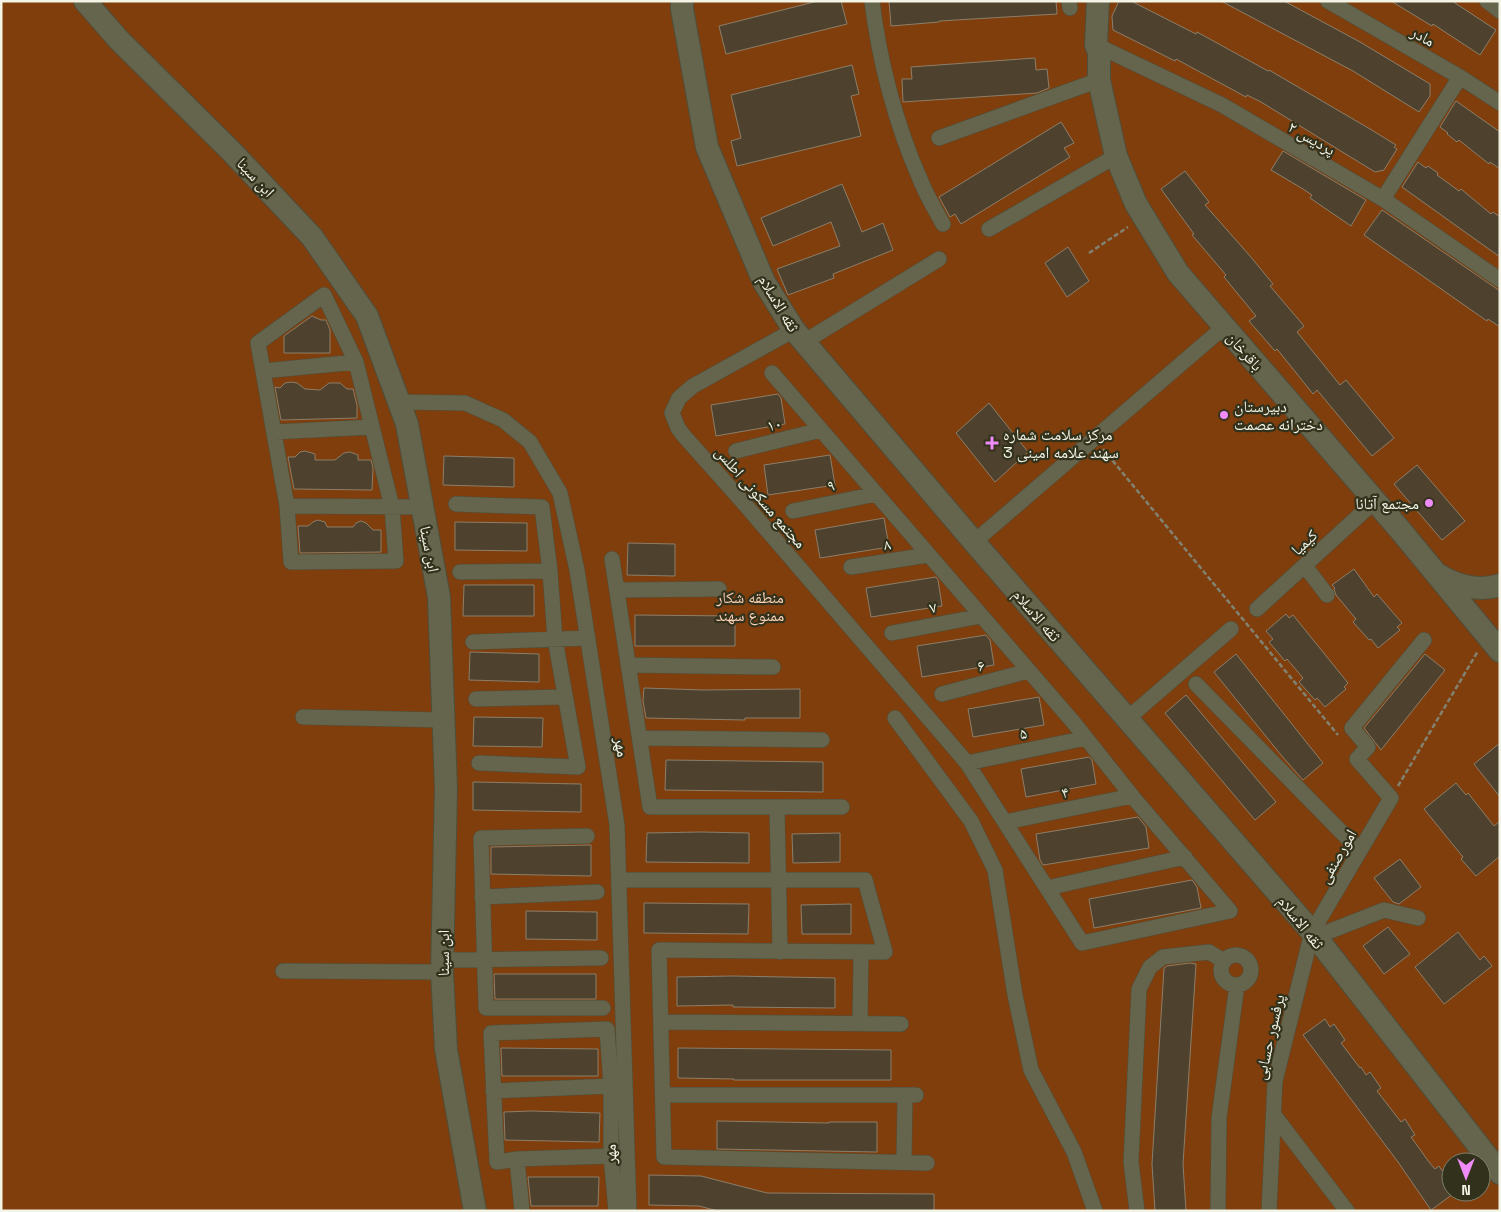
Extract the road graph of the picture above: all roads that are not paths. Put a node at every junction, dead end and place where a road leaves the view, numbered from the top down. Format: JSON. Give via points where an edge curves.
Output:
{"nodes":[{"id":1,"x":84,"y":1,"type":"edge"},
{"id":2,"x":682,"y":1,"type":"edge"},
{"id":3,"x":872,"y":1,"type":"edge"},
{"id":4,"x":1098,"y":1,"type":"edge"},
{"id":5,"x":1328,"y":1,"type":"edge"},
{"id":6,"x":1096,"y":45,"type":"junction"},
{"id":7,"x":1460,"y":77,"type":"junction"},
{"id":8,"x":1099,"y":80,"type":"junction"},
{"id":9,"x":1500,"y":103,"type":"edge"},
{"id":10,"x":939,"y":138,"type":"dead end"},
{"id":11,"x":1116,"y":156,"type":"junction"},
{"id":12,"x":1383,"y":199,"type":"junction"},
{"id":13,"x":943,"y":224,"type":"dead end"},
{"id":14,"x":988,"y":229,"type":"dead end"},
{"id":15,"x":939,"y":259,"type":"dead end"},
{"id":16,"x":1500,"y":280,"type":"edge"},
{"id":17,"x":1224,"y":327,"type":"junction"},
{"id":18,"x":799,"y":336,"type":"junction"},
{"id":19,"x":356,"y":362,"type":"junction"},
{"id":20,"x":263,"y":371,"type":"junction"},
{"id":21,"x":772,"y":373,"type":"dead end"},
{"id":22,"x":399,"y":402,"type":"junction"},
{"id":23,"x":372,"y":427,"type":"junction"},
{"id":24,"x":821,"y":430,"type":"junction"},
{"id":25,"x":274,"y":432,"type":"junction"},
{"id":26,"x":736,"y":451,"type":"dead end"},
{"id":27,"x":876,"y":494,"type":"junction"},
{"id":28,"x":1375,"y":501,"type":"junction"},
{"id":29,"x":456,"y":504,"type":"dead end"},
{"id":30,"x":288,"y":506,"type":"junction"},
{"id":31,"x":392,"y":507,"type":"junction"},
{"id":32,"x":422,"y":507,"type":"junction"},
{"id":33,"x":792,"y":511,"type":"dead end"},
{"id":34,"x":974,"y":542,"type":"junction"},
{"id":35,"x":928,"y":555,"type":"junction"},
{"id":36,"x":612,"y":559,"type":"dead end"},
{"id":37,"x":1305,"y":566,"type":"junction"},
{"id":38,"x":851,"y":567,"type":"dead end"},
{"id":39,"x":550,"y":571,"type":"junction"},
{"id":40,"x":460,"y":572,"type":"dead end"},
{"id":41,"x":1434,"y":572,"type":"junction"},
{"id":42,"x":1500,"y":585,"type":"edge"},
{"id":43,"x":719,"y":589,"type":"dead end"},
{"id":44,"x":617,"y":590,"type":"junction"},
{"id":45,"x":1327,"y":594,"type":"dead end"},
{"id":46,"x":1257,"y":610,"type":"dead end"},
{"id":47,"x":980,"y":616,"type":"junction"},
{"id":48,"x":1231,"y":630,"type":"road end"},
{"id":49,"x":892,"y":633,"type":"dead end"},
{"id":50,"x":588,"y":638,"type":"junction"},
{"id":51,"x":555,"y":639,"type":"junction"},
{"id":52,"x":1424,"y":640,"type":"dead end"},
{"id":53,"x":473,"y":642,"type":"dead end"},
{"id":54,"x":1494,"y":644,"type":"edge"},
{"id":55,"x":628,"y":665,"type":"junction"},
{"id":56,"x":773,"y":666,"type":"dead end"},
{"id":57,"x":1028,"y":671,"type":"junction"},
{"id":58,"x":1196,"y":684,"type":"dead end"},
{"id":59,"x":942,"y":694,"type":"dead end"},
{"id":60,"x":564,"y":697,"type":"junction"},
{"id":61,"x":476,"y":699,"type":"dead end"},
{"id":62,"x":304,"y":717,"type":"dead end"},
{"id":63,"x":894,"y":718,"type":"dead end"},
{"id":64,"x":1127,"y":718,"type":"junction"},
{"id":65,"x":443,"y":720,"type":"junction"},
{"id":66,"x":640,"y":738,"type":"junction"},
{"id":67,"x":1086,"y":738,"type":"junction"},
{"id":68,"x":822,"y":740,"type":"dead end"},
{"id":69,"x":479,"y":763,"type":"dead end"},
{"id":70,"x":967,"y":763,"type":"junction"},
{"id":71,"x":1132,"y":796,"type":"junction"},
{"id":72,"x":776,"y":807,"type":"junction"},
{"id":73,"x":842,"y":807,"type":"dead end"},
{"id":74,"x":1005,"y":822,"type":"junction"},
{"id":75,"x":587,"y":836,"type":"dead end"},
{"id":76,"x":1360,"y":851,"type":"junction"},
{"id":77,"x":1184,"y":858,"type":"junction"},
{"id":78,"x":619,"y":880,"type":"junction"},
{"id":79,"x":778,"y":880,"type":"junction"},
{"id":80,"x":1048,"y":888,"type":"junction"},
{"id":81,"x":598,"y":892,"type":"dead end"},
{"id":82,"x":482,"y":897,"type":"junction"},
{"id":83,"x":1418,"y":918,"type":"dead end"},
{"id":84,"x":1314,"y":934,"type":"junction"},
{"id":85,"x":780,"y":952,"type":"junction"},
{"id":86,"x":861,"y":952,"type":"junction"},
{"id":87,"x":601,"y":958,"type":"dead end"},
{"id":88,"x":484,"y":959,"type":"junction"},
{"id":89,"x":1224,"y":961,"type":"junction"},
{"id":90,"x":443,"y":966,"type":"junction"},
{"id":91,"x":283,"y":971,"type":"dead end"},
{"id":92,"x":1237,"y":985,"type":"junction"},
{"id":93,"x":603,"y":1008,"type":"dead end"},
{"id":94,"x":661,"y":1022,"type":"junction"},
{"id":95,"x":860,"y":1024,"type":"junction"},
{"id":96,"x":901,"y":1024,"type":"dead end"},
{"id":97,"x":611,"y":1086,"type":"junction"},
{"id":98,"x":493,"y":1090,"type":"junction"},
{"id":99,"x":662,"y":1095,"type":"junction"},
{"id":100,"x":1274,"y":1115,"type":"junction"},
{"id":101,"x":611,"y":1156,"type":"junction"},
{"id":102,"x":517,"y":1159,"type":"junction"},
{"id":103,"x":904,"y":1162,"type":"junction"},
{"id":104,"x":927,"y":1163,"type":"dead end"},
{"id":105,"x":1500,"y":1174,"type":"edge"},
{"id":106,"x":474,"y":1211,"type":"edge"},
{"id":107,"x":522,"y":1211,"type":"edge"},
{"id":108,"x":616,"y":1211,"type":"edge"},
{"id":109,"x":629,"y":1211,"type":"edge"},
{"id":110,"x":1095,"y":1211,"type":"edge"},
{"id":111,"x":1137,"y":1211,"type":"edge"},
{"id":112,"x":1218,"y":1211,"type":"edge"},
{"id":113,"x":1269,"y":1211,"type":"edge"},
{"id":114,"x":1347,"y":1211,"type":"edge"}],
"edges":[{"from":1,"to":22,"type":"street","name":"ابن سینا","via":[[312,237],[367,316]]},
{"from":2,"to":18,"type":"street","name":"ثقه الاسلام","via":[[707,147],[764,282]]},
{"from":3,"to":13,"type":"street","via":[[876,32],[896,109],[920,179]]},
{"from":4,"to":6,"type":"street","name":"باقرخان"},
{"from":5,"to":7,"type":"street","name":"مادر"},
{"from":6,"to":8,"type":"street","name":"باقرخان"},
{"from":6,"to":12,"type":"street","name":"پردیس ۲","via":[[1222,105]]},
{"from":7,"to":9,"type":"street","name":"مادر"},
{"from":7,"to":12,"type":"street"},
{"from":8,"to":10,"type":"street"},
{"from":8,"to":11,"type":"street","name":"باقرخان"},
{"from":11,"to":14,"type":"street"},
{"from":11,"to":17,"type":"street","name":"باقرخان","via":[[1136,204],[1178,273]]},
{"from":12,"to":16,"type":"street","name":"پردیس ۲"},
{"from":15,"to":18,"type":"street"},
{"from":17,"to":28,"type":"street","name":"باقرخان"},
{"from":17,"to":34,"type":"street"},
{"from":18,"to":34,"type":"street","name":"ثقه الاسلام"},
{"from":18,"to":70,"type":"street","name":"مجتمع مسکونی اطلس","via":[[693,386],[679,398],[672,412],[678,428]]},
{"from":19,"to":20,"type":"street"},
{"from":19,"to":20,"type":"street","via":[[324,295],[258,343]]},
{"from":19,"to":23,"type":"street"},
{"from":20,"to":25,"type":"street"},
{"from":21,"to":24,"type":"street"},
{"from":22,"to":32,"type":"street","name":"ابن سینا","via":[[407,424]]},
{"from":22,"to":50,"type":"street","name":"مهر","via":[[465,403],[504,420],[530,442],[560,494]]},
{"from":23,"to":25,"type":"street"},
{"from":23,"to":31,"type":"street"},
{"from":24,"to":26,"type":"street","name":"۱۰"},
{"from":24,"to":27,"type":"street"},
{"from":25,"to":30,"type":"street"},
{"from":27,"to":33,"type":"street","name":"۹"},
{"from":27,"to":35,"type":"street"},
{"from":28,"to":37,"type":"street","name":"کیمیا"},
{"from":28,"to":41,"type":"street","name":"باقرخان"},
{"from":29,"to":39,"type":"street","via":[[542,507]]},
{"from":30,"to":31,"type":"street"},
{"from":30,"to":31,"type":"street","via":[[291,562],[396,561]]},
{"from":31,"to":32,"type":"street"},
{"from":32,"to":65,"type":"street","name":"ابن سینا","via":[[439,597]]},
{"from":34,"to":64,"type":"street","name":"ثقه الاسلام"},
{"from":35,"to":38,"type":"street","name":"۸"},
{"from":35,"to":47,"type":"street"},
{"from":36,"to":44,"type":"street"},
{"from":37,"to":45,"type":"street"},
{"from":37,"to":46,"type":"street","name":"کیمیا"},
{"from":39,"to":40,"type":"street"},
{"from":39,"to":51,"type":"street"},
{"from":41,"to":42,"type":"street","via":[[1451,583],[1468,587]]},
{"from":41,"to":54,"type":"street","name":"باقرخان"},
{"from":43,"to":44,"type":"street"},
{"from":44,"to":55,"type":"street"},
{"from":47,"to":49,"type":"street","name":"۷"},
{"from":47,"to":57,"type":"street"},
{"from":48,"to":64,"type":"street"},
{"from":50,"to":51,"type":"street"},
{"from":50,"to":78,"type":"street","name":"مهر","via":[[617,826]]},
{"from":51,"to":53,"type":"street"},
{"from":51,"to":60,"type":"street"},
{"from":52,"to":76,"type":"street","name":"امورصنفی","via":[[1352,728],[1368,747],[1358,759],[1391,798]]},
{"from":55,"to":56,"type":"street"},
{"from":55,"to":66,"type":"street"},
{"from":57,"to":59,"type":"street","name":"۶"},
{"from":57,"to":67,"type":"street"},
{"from":58,"to":76,"type":"street"},
{"from":60,"to":61,"type":"street"},
{"from":60,"to":69,"type":"street","via":[[578,767]]},
{"from":62,"to":65,"type":"street"},
{"from":63,"to":110,"type":"street","via":[[971,821],[995,870],[1031,1070],[1074,1152]]},
{"from":64,"to":84,"type":"street","name":"ثقه الاسلام"},
{"from":65,"to":90,"type":"street","name":"ابن سینا","via":[[446,788]]},
{"from":66,"to":68,"type":"street"},
{"from":66,"to":72,"type":"street","via":[[650,807]]},
{"from":67,"to":70,"type":"street","name":"۵"},
{"from":67,"to":71,"type":"street"},
{"from":70,"to":74,"type":"street"},
{"from":71,"to":74,"type":"street","name":"۴"},
{"from":71,"to":77,"type":"street"},
{"from":72,"to":73,"type":"street"},
{"from":72,"to":79,"type":"street"},
{"from":74,"to":80,"type":"street"},
{"from":75,"to":82,"type":"street","via":[[481,838]]},
{"from":76,"to":84,"type":"street","name":"امورصنفی"},
{"from":77,"to":80,"type":"street"},
{"from":77,"to":80,"type":"street","via":[[1230,911],[1082,943]]},
{"from":78,"to":79,"type":"street"},
{"from":78,"to":109,"type":"street","name":"مهر"},
{"from":79,"to":85,"type":"street"},
{"from":79,"to":86,"type":"street","via":[[865,880],[885,952]]},
{"from":81,"to":82,"type":"street"},
{"from":82,"to":88,"type":"street"},
{"from":83,"to":84,"type":"street","via":[[1384,910]]},
{"from":84,"to":100,"type":"street","name":"پرفسور حسابی","via":[[1275,1081]]},
{"from":84,"to":105,"type":"street","name":"ثقه الاسلام"},
{"from":85,"to":86,"type":"street"},
{"from":85,"to":94,"type":"street","via":[[659,950]]},
{"from":86,"to":95,"type":"street"},
{"from":87,"to":88,"type":"street"},
{"from":88,"to":90,"type":"street"},
{"from":88,"to":93,"type":"street","via":[[486,1008]]},
{"from":89,"to":92,"type":"street","via":[[1222,975],[1227,982]]},
{"from":89,"to":92,"type":"street","via":[[1237,956],[1249,963],[1249,977]]},
{"from":89,"to":111,"type":"street","via":[[1209,952],[1163,957],[1150,967],[1139,989],[1131,1162]]},
{"from":90,"to":91,"type":"street"},
{"from":90,"to":106,"type":"street","name":"ابن سینا","via":[[446,1049]]},
{"from":92,"to":112,"type":"street","via":[[1219,1118]]},
{"from":94,"to":95,"type":"street"},
{"from":94,"to":99,"type":"street"},
{"from":95,"to":96,"type":"street"},
{"from":97,"to":98,"type":"street"},
{"from":97,"to":98,"type":"street","via":[[607,1029],[491,1033]]},
{"from":97,"to":101,"type":"street"},
{"from":98,"to":102,"type":"street","via":[[497,1162]]},
{"from":99,"to":103,"type":"street","via":[[664,1157]]},
{"from":99,"to":103,"type":"street","via":[[910,1095]]},
{"from":100,"to":113,"type":"street","name":"پرفسور حسابی"},
{"from":100,"to":114,"type":"street"},
{"from":101,"to":102,"type":"street"},
{"from":101,"to":108,"type":"street"},
{"from":102,"to":107,"type":"street"},
{"from":103,"to":104,"type":"street"}]}
